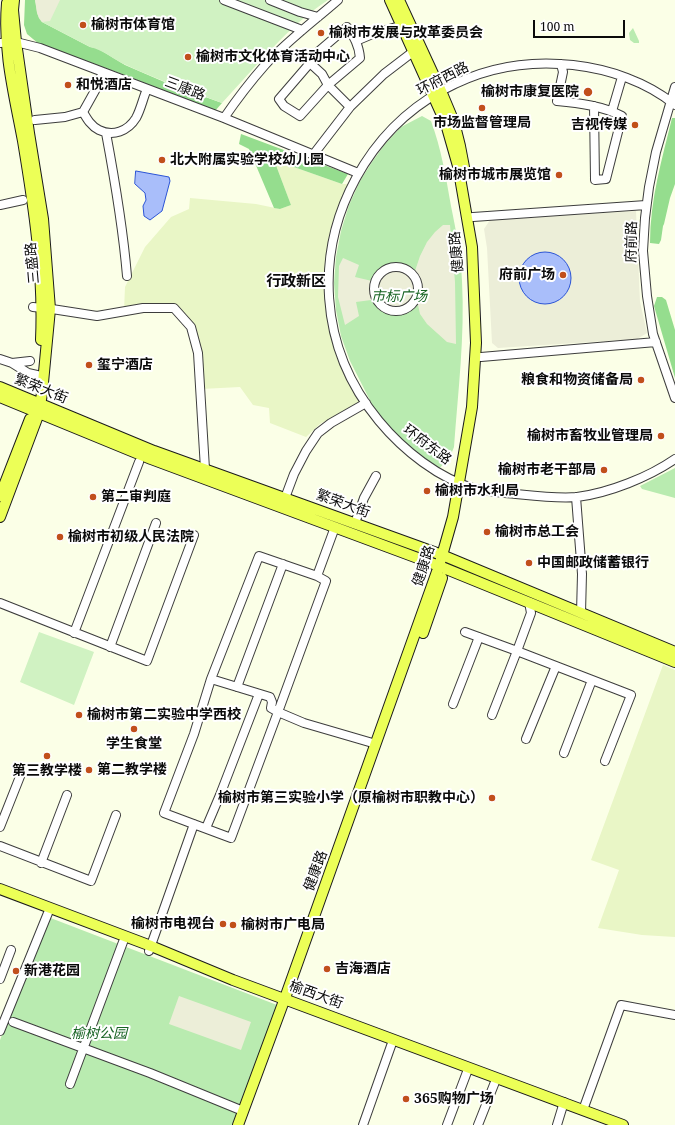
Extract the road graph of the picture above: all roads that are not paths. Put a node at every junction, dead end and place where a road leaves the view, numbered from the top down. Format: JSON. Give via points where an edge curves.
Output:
{"nodes":[{"id":1,"x":8,"y":0,"type":"edge"},
{"id":2,"x":14,"y":0,"type":"edge"},
{"id":3,"x":224,"y":0,"type":"edge"},
{"id":4,"x":270,"y":0,"type":"edge"},
{"id":5,"x":338,"y":0,"type":"edge"},
{"id":6,"x":390,"y":0,"type":"edge"},
{"id":7,"x":399,"y":0,"type":"edge"},
{"id":8,"x":318,"y":17,"type":"junction"},
{"id":9,"x":406,"y":24,"type":"junction"},
{"id":10,"x":302,"y":30,"type":"junction"},
{"id":11,"x":356,"y":40,"type":"junction"},
{"id":12,"x":7,"y":43,"type":"edge"},
{"id":13,"x":417,"y":48,"type":"junction"},
{"id":14,"x":310,"y":63,"type":"junction"},
{"id":15,"x":561,"y":64,"type":"junction"},
{"id":16,"x":103,"y":72,"type":"junction"},
{"id":17,"x":622,"y":77,"type":"junction"},
{"id":18,"x":328,"y":85,"type":"junction"},
{"id":19,"x":675,"y":87,"type":"edge"},
{"id":20,"x":147,"y":89,"type":"junction"},
{"id":21,"x":437,"y":93,"type":"junction"},
{"id":22,"x":673,"y":103,"type":"edge"},
{"id":23,"x":594,"y":106,"type":"junction"},
{"id":24,"x":350,"y":107,"type":"junction"},
{"id":25,"x":612,"y":111,"type":"junction"},
{"id":26,"x":83,"y":112,"type":"junction"},
{"id":27,"x":224,"y":118,"type":"junction"},
{"id":28,"x":35,"y":120,"type":"dead end"},
{"id":29,"x":106,"y":133,"type":"junction"},
{"id":30,"x":313,"y":155,"type":"junction"},
{"id":31,"x":358,"y":173,"type":"junction"},
{"id":32,"x":23,"y":200,"type":"dead end"},
{"id":33,"x":0,"y":205,"type":"edge"},
{"id":34,"x":646,"y":205,"type":"junction"},
{"id":35,"x":473,"y":217,"type":"junction"},
{"id":36,"x":393,"y":266,"type":"joint"},
{"id":37,"x":127,"y":276,"type":"dead end"},
{"id":38,"x":329,"y":283,"type":"joint"},
{"id":39,"x":42,"y":308,"type":"junction"},
{"id":40,"x":656,"y":342,"type":"junction"},
{"id":41,"x":481,"y":357,"type":"junction"},
{"id":42,"x":0,"y":359,"type":"edge"},
{"id":43,"x":30,"y":361,"type":"dead end"},
{"id":44,"x":12,"y":363,"type":"junction"},
{"id":45,"x":37,"y":375,"type":"junction"},
{"id":46,"x":0,"y":387,"type":"edge"},
{"id":47,"x":0,"y":397,"type":"edge"},
{"id":48,"x":675,"y":398,"type":"edge"},
{"id":49,"x":366,"y":403,"type":"junction"},
{"id":50,"x":37,"y":407,"type":"junction"},
{"id":51,"x":675,"y":459,"type":"edge"},
{"id":52,"x":140,"y":462,"type":"dead end"},
{"id":53,"x":205,"y":469,"type":"junction"},
{"id":54,"x":376,"y":476,"type":"dead end"},
{"id":55,"x":462,"y":484,"type":"junction"},
{"id":56,"x":0,"y":496,"type":"edge"},
{"id":57,"x":576,"y":497,"type":"junction"},
{"id":58,"x":285,"y":498,"type":"junction"},
{"id":59,"x":0,"y":517,"type":"edge"},
{"id":60,"x":156,"y":523,"type":"dead end"},
{"id":61,"x":355,"y":523,"type":"junction"},
{"id":62,"x":335,"y":527,"type":"junction"},
{"id":63,"x":194,"y":535,"type":"dead end"},
{"id":64,"x":446,"y":556,"type":"junction"},
{"id":65,"x":283,"y":564,"type":"junction"},
{"id":66,"x":442,"y":567,"type":"junction"},
{"id":67,"x":317,"y":576,"type":"junction"},
{"id":68,"x":529,"y":602,"type":"junction"},
{"id":69,"x":0,"y":604,"type":"edge"},
{"id":70,"x":581,"y":614,"type":"junction"},
{"id":71,"x":465,"y":632,"type":"dead end"},
{"id":72,"x":74,"y":633,"type":"junction"},
{"id":73,"x":479,"y":637,"type":"junction"},
{"id":74,"x":110,"y":647,"type":"junction"},
{"id":75,"x":517,"y":651,"type":"junction"},
{"id":76,"x":675,"y":652,"type":"edge"},
{"id":77,"x":675,"y":662,"type":"edge"},
{"id":78,"x":556,"y":666,"type":"junction"},
{"id":79,"x":211,"y":679,"type":"junction"},
{"id":80,"x":592,"y":680,"type":"junction"},
{"id":81,"x":237,"y":687,"type":"junction"},
{"id":82,"x":259,"y":694,"type":"junction"},
{"id":83,"x":453,"y":704,"type":"dead end"},
{"id":84,"x":278,"y":712,"type":"junction"},
{"id":85,"x":492,"y":716,"type":"dead end"},
{"id":86,"x":526,"y":739,"type":"dead end"},
{"id":87,"x":376,"y":744,"type":"junction"},
{"id":88,"x":564,"y":753,"type":"dead end"},
{"id":89,"x":605,"y":761,"type":"dead end"},
{"id":90,"x":21,"y":774,"type":"dead end"},
{"id":91,"x":67,"y":795,"type":"dead end"},
{"id":92,"x":116,"y":815,"type":"dead end"},
{"id":93,"x":194,"y":824,"type":"junction"},
{"id":94,"x":0,"y":827,"type":"edge"},
{"id":95,"x":206,"y":828,"type":"junction"},
{"id":96,"x":0,"y":846,"type":"edge"},
{"id":97,"x":41,"y":863,"type":"junction"},
{"id":98,"x":0,"y":889,"type":"edge"},
{"id":99,"x":0,"y":895,"type":"edge"},
{"id":100,"x":48,"y":913,"type":"junction"},
{"id":101,"x":123,"y":942,"type":"junction"},
{"id":102,"x":150,"y":949,"type":"junction"},
{"id":103,"x":11,"y":950,"type":"dead end"},
{"id":104,"x":0,"y":979,"type":"edge"},
{"id":105,"x":287,"y":1001,"type":"junction"},
{"id":106,"x":675,"y":1015,"type":"edge"},
{"id":107,"x":13,"y":1022,"type":"dead end"},
{"id":108,"x":0,"y":1031,"type":"edge"},
{"id":109,"x":392,"y":1043,"type":"junction"},
{"id":110,"x":83,"y":1048,"type":"junction"},
{"id":111,"x":467,"y":1072,"type":"junction"},
{"id":112,"x":495,"y":1082,"type":"junction"},
{"id":113,"x":70,"y":1084,"type":"dead end"},
{"id":114,"x":563,"y":1105,"type":"junction"},
{"id":115,"x":583,"y":1110,"type":"junction"},
{"id":116,"x":243,"y":1111,"type":"junction"},
{"id":117,"x":238,"y":1125,"type":"edge"},
{"id":118,"x":244,"y":1125,"type":"edge"},
{"id":119,"x":363,"y":1125,"type":"edge"},
{"id":120,"x":447,"y":1125,"type":"edge"},
{"id":121,"x":478,"y":1125,"type":"edge"},
{"id":122,"x":557,"y":1125,"type":"edge"},
{"id":123,"x":607,"y":1125,"type":"edge"},
{"id":124,"x":623,"y":1125,"type":"edge"}],
"edges":[{"from":1,"to":12,"type":"main road"},
{"from":2,"to":12,"type":"main road","name":"三盛路"},
{"from":3,"to":10,"type":"street"},
{"from":4,"to":8,"type":"street"},
{"from":5,"to":8,"type":"street"},
{"from":6,"to":9,"type":"main road","name":"健康路"},
{"from":7,"to":9,"type":"main road","name":"健康路"},
{"from":8,"to":10,"type":"street"},
{"from":9,"to":11,"type":"street"},
{"from":9,"to":13,"type":"main road","name":"健康路"},
{"from":10,"to":27,"type":"street","via":[[266,64]]},
{"from":11,"to":14,"type":"street","via":[[347,28],[319,51]]},
{"from":11,"to":18,"type":"street","via":[[360,58]]},
{"from":12,"to":16,"type":"street","name":"三康路","via":[[40,48]]},
{"from":12,"to":39,"type":"main road","name":"三盛路","via":[[28,133],[43,219]]},
{"from":13,"to":21,"type":"main road","name":"健康路"},
{"from":13,"to":24,"type":"street","via":[[384,74]]},
{"from":14,"to":18,"type":"street","via":[[322,74]]},
{"from":14,"to":18,"type":"street","via":[[279,99],[284,106],[300,116]]},
{"from":15,"to":17,"type":"street","name":"环府西路","via":[[587,67]]},
{"from":15,"to":21,"type":"street","name":"环府西路","via":[[527,64],[497,69],[468,78]]},
{"from":15,"to":23,"type":"street","via":[[563,72],[557,101]]},
{"from":16,"to":20,"type":"street","name":"三康路"},
{"from":16,"to":26,"type":"street"},
{"from":17,"to":22,"type":"street","name":"环府西路","via":[[645,86]]},
{"from":17,"to":25,"type":"street"},
{"from":18,"to":24,"type":"street"},
{"from":19,"to":22,"type":"street","name":"府前路"},
{"from":20,"to":27,"type":"street","name":"三康路"},
{"from":20,"to":29,"type":"street","via":[[135,119],[123,131]]},
{"from":21,"to":31,"type":"street","name":"环府西路","via":[[414,108],[388,132]]},
{"from":21,"to":35,"type":"main road","name":"健康路","via":[[454,122]]},
{"from":21,"to":55,"type":"main road","name":"健康路","via":[[458,166],[472,247],[475,378]]},
{"from":22,"to":34,"type":"street","name":"府前路","via":[[656,152]]},
{"from":23,"to":25,"type":"street"},
{"from":23,"to":25,"type":"street","via":[[595,180],[606,179],[622,116]]},
{"from":24,"to":30,"type":"street"},
{"from":26,"to":28,"type":"street"},
{"from":26,"to":29,"type":"street","via":[[89,122]]},
{"from":27,"to":30,"type":"street","name":"三康路"},
{"from":29,"to":37,"type":"street","via":[[117,189]]},
{"from":30,"to":31,"type":"street","name":"三康路"},
{"from":31,"to":38,"type":"street","name":"环府西路","via":[[335,229]]},
{"from":32,"to":33,"type":"street"},
{"from":34,"to":35,"type":"street"},
{"from":34,"to":40,"type":"street","name":"府前路","via":[[644,272]]},
{"from":35,"to":41,"type":"main road","name":"健康路","via":[[478,246]]},
{"from":36,"to":36,"type":"street","via":[[406,268],[418,284],[414,302],[404,310],[384,308],[378,303],[373,291],[376,277],[386,268]]},
{"from":38,"to":49,"type":"street","name":"环府东路","via":[[336,338],[344,364]]},
{"from":39,"to":45,"type":"main road","name":"三盛路"},
{"from":39,"to":50,"type":"main road","name":"三盛路"},
{"from":39,"to":53,"type":"street","via":[[97,316],[143,308],[174,308],[191,327],[198,353]]},
{"from":40,"to":41,"type":"street"},
{"from":40,"to":48,"type":"street","name":"府前路"},
{"from":41,"to":55,"type":"main road","name":"健康路","via":[[477,406]]},
{"from":42,"to":44,"type":"street"},
{"from":43,"to":44,"type":"street"},
{"from":44,"to":45,"type":"street","via":[[28,373]]},
{"from":45,"to":50,"type":"main road","name":"三盛路"},
{"from":46,"to":50,"type":"main road","name":"繁荣大街"},
{"from":47,"to":50,"type":"main road","name":"繁荣大街"},
{"from":49,"to":55,"type":"street","name":"环府东路","via":[[388,432],[408,451],[430,467]]},
{"from":49,"to":58,"type":"street","via":[[318,433],[294,474]]},
{"from":50,"to":53,"type":"main road","name":"繁荣大街"},
{"from":50,"to":56,"type":"main road","name":"三盛路"},
{"from":50,"to":59,"type":"main road","name":"三盛路"},
{"from":50,"to":62,"type":"main road","name":"繁荣大街","via":[[151,460]]},
{"from":51,"to":57,"type":"street","name":"环府东路","via":[[637,480]]},
{"from":52,"to":72,"type":"street"},
{"from":53,"to":58,"type":"main road","name":"繁荣大街"},
{"from":54,"to":61,"type":"street"},
{"from":55,"to":57,"type":"street","name":"环府东路","via":[[499,492]]},
{"from":55,"to":64,"type":"main road","name":"健康路"},
{"from":57,"to":70,"type":"street","via":[[581,555]]},
{"from":58,"to":61,"type":"main road","name":"繁荣大街"},
{"from":60,"to":74,"type":"street"},
{"from":61,"to":64,"type":"main road","name":"繁荣大街"},
{"from":62,"to":66,"type":"main road","name":"繁荣大街"},
{"from":62,"to":67,"type":"street"},
{"from":63,"to":74,"type":"street","via":[[147,660]]},
{"from":64,"to":66,"type":"main road","name":"健康路"},
{"from":64,"to":70,"type":"main road","name":"繁荣大街"},
{"from":65,"to":67,"type":"street"},
{"from":65,"to":79,"type":"street","via":[[259,556]]},
{"from":65,"to":81,"type":"street"},
{"from":66,"to":68,"type":"main road","name":"繁荣大街"},
{"from":66,"to":87,"type":"main road","name":"健康路"},
{"from":66,"to":105,"type":"main road","name":"健康路","via":[[378,759]]},
{"from":67,"to":84,"type":"street","via":[[326,581]]},
{"from":68,"to":75,"type":"street","via":[[531,613]]},
{"from":68,"to":77,"type":"main road","name":"繁荣大街"},
{"from":69,"to":72,"type":"street"},
{"from":70,"to":76,"type":"main road","name":"繁荣大街"},
{"from":71,"to":73,"type":"street"},
{"from":72,"to":74,"type":"street"},
{"from":73,"to":75,"type":"street"},
{"from":73,"to":83,"type":"street"},
{"from":75,"to":78,"type":"street"},
{"from":75,"to":85,"type":"street"},
{"from":78,"to":80,"type":"street"},
{"from":78,"to":86,"type":"street"},
{"from":79,"to":81,"type":"street"},
{"from":79,"to":93,"type":"street","via":[[194,734],[164,813]]},
{"from":80,"to":88,"type":"street"},
{"from":80,"to":89,"type":"street","via":[[631,695]]},
{"from":81,"to":82,"type":"street"},
{"from":82,"to":84,"type":"street","via":[[270,696],[271,708]]},
{"from":82,"to":95,"type":"street"},
{"from":84,"to":87,"type":"street","via":[[304,723]]},
{"from":84,"to":95,"type":"street","via":[[231,838]]},
{"from":87,"to":105,"type":"main road","name":"健康路"},
{"from":90,"to":94,"type":"street"},
{"from":91,"to":97,"type":"street"},
{"from":92,"to":97,"type":"street","via":[[91,881]]},
{"from":93,"to":95,"type":"street"},
{"from":93,"to":102,"type":"street"},
{"from":96,"to":97,"type":"street"},
{"from":98,"to":102,"type":"main road","name":"榆西大街"},
{"from":99,"to":100,"type":"main road","name":"榆西大街"},
{"from":100,"to":101,"type":"main road","name":"榆西大街"},
{"from":100,"to":108,"type":"street"},
{"from":101,"to":102,"type":"main road","name":"榆西大街"},
{"from":101,"to":110,"type":"street"},
{"from":102,"to":105,"type":"main road","name":"榆西大街"},
{"from":103,"to":104,"type":"street"},
{"from":105,"to":109,"type":"main road","name":"榆西大街"},
{"from":105,"to":114,"type":"main road","name":"榆西大街"},
{"from":105,"to":116,"type":"main road","name":"健康路"},
{"from":105,"to":118,"type":"main road","name":"健康路"},
{"from":106,"to":115,"type":"street","via":[[621,1005]]},
{"from":107,"to":110,"type":"street"},
{"from":109,"to":111,"type":"main road","name":"榆西大街"},
{"from":109,"to":119,"type":"street"},
{"from":110,"to":113,"type":"street"},
{"from":110,"to":116,"type":"street"},
{"from":111,"to":112,"type":"main road","name":"榆西大街"},
{"from":111,"to":120,"type":"street"},
{"from":112,"to":114,"type":"main road","name":"榆西大街"},
{"from":112,"to":121,"type":"street"},
{"from":114,"to":115,"type":"main road","name":"榆西大街"},
{"from":114,"to":122,"type":"street"},
{"from":114,"to":123,"type":"main road","name":"榆西大街"},
{"from":115,"to":124,"type":"main road","name":"榆西大街"},
{"from":116,"to":117,"type":"main road","name":"健康路"}]}
